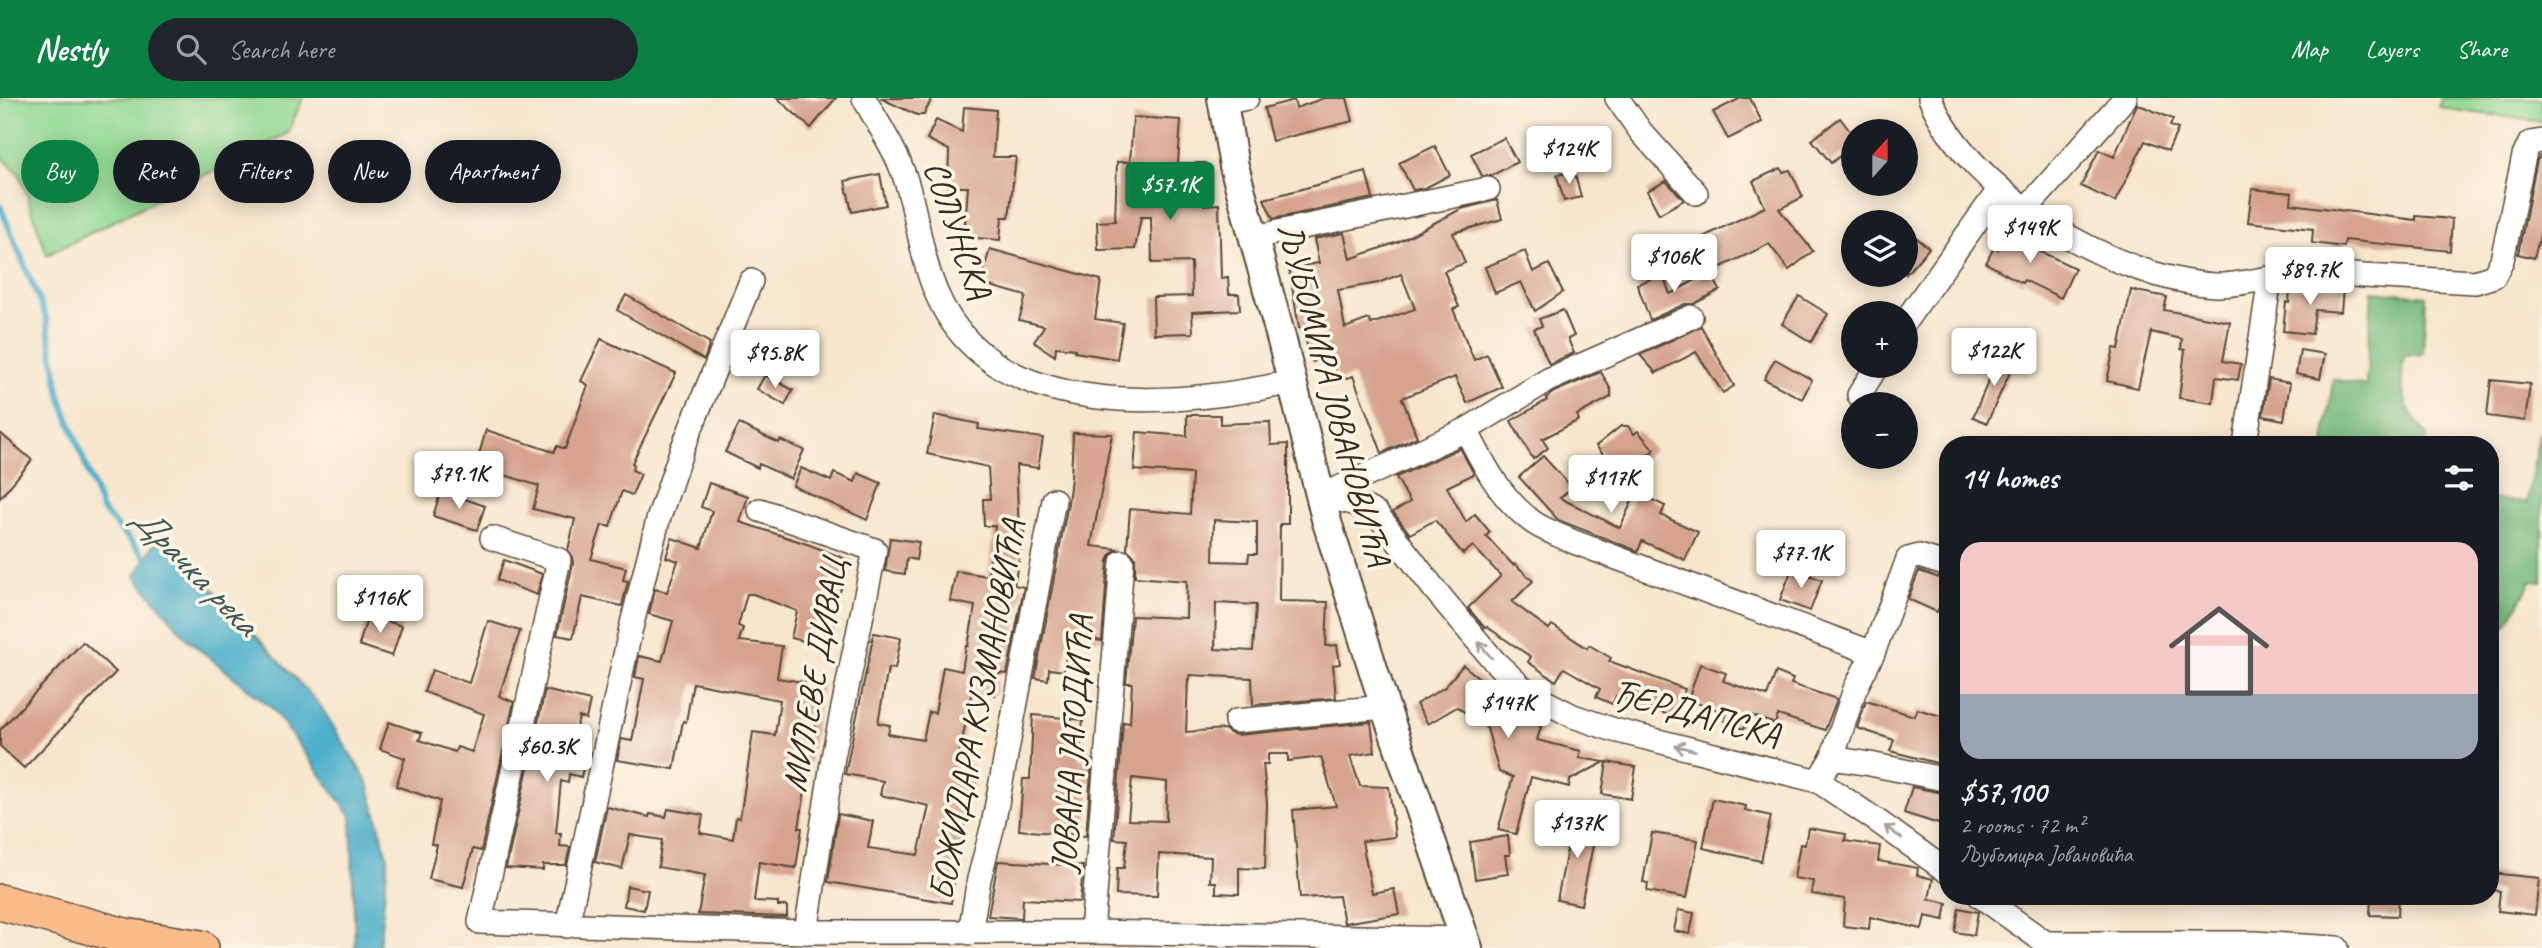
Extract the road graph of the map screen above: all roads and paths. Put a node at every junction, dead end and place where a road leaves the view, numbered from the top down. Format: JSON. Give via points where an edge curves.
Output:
{"nodes":[{"id":1,"x":864,"y":98,"type":"edge"},
{"id":2,"x":1617,"y":98,"type":"edge"},
{"id":3,"x":1930,"y":98,"type":"edge"},
{"id":4,"x":2125,"y":98,"type":"edge"},
{"id":5,"x":1231,"y":100,"type":"edge"},
{"id":6,"x":2542,"y":141,"type":"edge"},
{"id":7,"x":1488,"y":190,"type":"dead end"},
{"id":8,"x":1999,"y":190,"type":"junction"},
{"id":9,"x":1696,"y":193,"type":"dead end"},
{"id":10,"x":2026,"y":209,"type":"junction"},
{"id":11,"x":1254,"y":237,"type":"junction"},
{"id":12,"x":2270,"y":278,"type":"junction"},
{"id":13,"x":751,"y":281,"type":"dead end"},
{"id":14,"x":1918,"y":303,"type":"edge"},
{"id":15,"x":1691,"y":317,"type":"dead end"},
{"id":16,"x":1293,"y":382,"type":"junction"},
{"id":17,"x":1466,"y":430,"type":"junction"},
{"id":18,"x":2246,"y":436,"type":"edge"},
{"id":19,"x":1321,"y":496,"type":"junction"},
{"id":20,"x":1054,"y":500,"type":"dead end"},
{"id":21,"x":760,"y":510,"type":"dead end"},
{"id":22,"x":492,"y":538,"type":"dead end"},
{"id":23,"x":1122,"y":562,"type":"dead end"},
{"id":24,"x":1939,"y":562,"type":"edge"},
{"id":25,"x":1873,"y":653,"type":"junction"},
{"id":26,"x":1385,"y":707,"type":"junction"},
{"id":27,"x":1236,"y":721,"type":"dead end"},
{"id":28,"x":1832,"y":758,"type":"junction"},
{"id":29,"x":1939,"y":778,"type":"edge"},
{"id":30,"x":1818,"y":781,"type":"junction"},
{"id":31,"x":1939,"y":866,"type":"edge"},
{"id":32,"x":0,"y":902,"type":"edge"},
{"id":33,"x":1993,"y":905,"type":"edge"},
{"id":34,"x":566,"y":926,"type":"junction"},
{"id":35,"x":806,"y":932,"type":"junction"},
{"id":36,"x":1092,"y":932,"type":"junction"},
{"id":37,"x":970,"y":933,"type":"junction"},
{"id":38,"x":1466,"y":944,"type":"edge"},
{"id":39,"x":2050,"y":946,"type":"edge"},
{"id":40,"x":201,"y":948,"type":"edge"},
{"id":41,"x":2337,"y":948,"type":"edge"}],
"edges":[{"from":1,"to":16,"type":"street","name":"СОЛУНСКА","via":[[900,163],[936,293],[962,336],[1000,365],[1055,390],[1113,399],[1168,400]]},
{"from":2,"to":9,"type":"street"},
{"from":3,"to":8,"type":"street","via":[[1939,119]]},
{"from":4,"to":10,"type":"street"},
{"from":5,"to":11,"type":"street","name":"ЉУБОМИРА ЈОВАНОВИЋА","via":[[1234,166]]},
{"from":6,"to":12,"type":"street","via":[[2530,143],[2524,156],[2502,260],[2494,276],[2475,282],[2341,274]]},
{"from":7,"to":11,"type":"street"},
{"from":8,"to":10,"type":"street"},
{"from":8,"to":14,"type":"street"},
{"from":10,"to":12,"type":"street","via":[[2107,256],[2162,275],[2217,285]]},
{"from":11,"to":16,"type":"street","name":"ЉУБОМИРА ЈОВАНОВИЋА"},
{"from":12,"to":18,"type":"street"},
{"from":13,"to":34,"type":"street","via":[[658,520]]},
{"from":15,"to":17,"type":"street","via":[[1548,380]]},
{"from":16,"to":19,"type":"street","name":"ЉУБОМИРА ЈОВАНОВИЋА"},
{"from":17,"to":19,"type":"street"},
{"from":17,"to":25,"type":"street","via":[[1488,474],[1531,521],[1574,542]]},
{"from":19,"to":26,"type":"street","name":"ЉУБОМИРА ЈОВАНОВИЋА"},
{"from":30,"to":19,"type":"street","name":"ЂЕРДАПСКА","one_way":true,"via":[[1614,730],[1528,692],[1495,662],[1377,514],[1365,506]]},
{"from":20,"to":37,"type":"street","name":"БОЖИДАРА КУЗМАНОВИЋА"},
{"from":21,"to":35,"type":"street","name":"МИЛЕВЕ ДИВАЦ","via":[[875,550],[833,757]]},
{"from":22,"to":34,"type":"street","via":[[559,560],[480,922]]},
{"from":23,"to":36,"type":"street","name":"ЈОВАНА ЈАГОДИЋА"},
{"from":24,"to":25,"type":"street","via":[[1919,556],[1908,559]]},
{"from":25,"to":28,"type":"street","via":[[1855,689]]},
{"from":26,"to":27,"type":"street"},
{"from":26,"to":38,"type":"street","name":"ЉУБОМИРА ЈОВАНОВИЋА"},
{"from":28,"to":29,"type":"street"},
{"from":28,"to":30,"type":"street"},
{"from":31,"to":30,"type":"street","name":"ЂЕРДАПСКА","one_way":true},
{"from":32,"to":40,"type":"main road","via":[[125,936]]},
{"from":33,"to":39,"type":"street"},
{"from":34,"to":35,"type":"street"},
{"from":35,"to":37,"type":"street"},
{"from":36,"to":37,"type":"street"},
{"from":36,"to":38,"type":"street"},
{"from":39,"to":41,"type":"street","via":[[2254,943]]}]}
